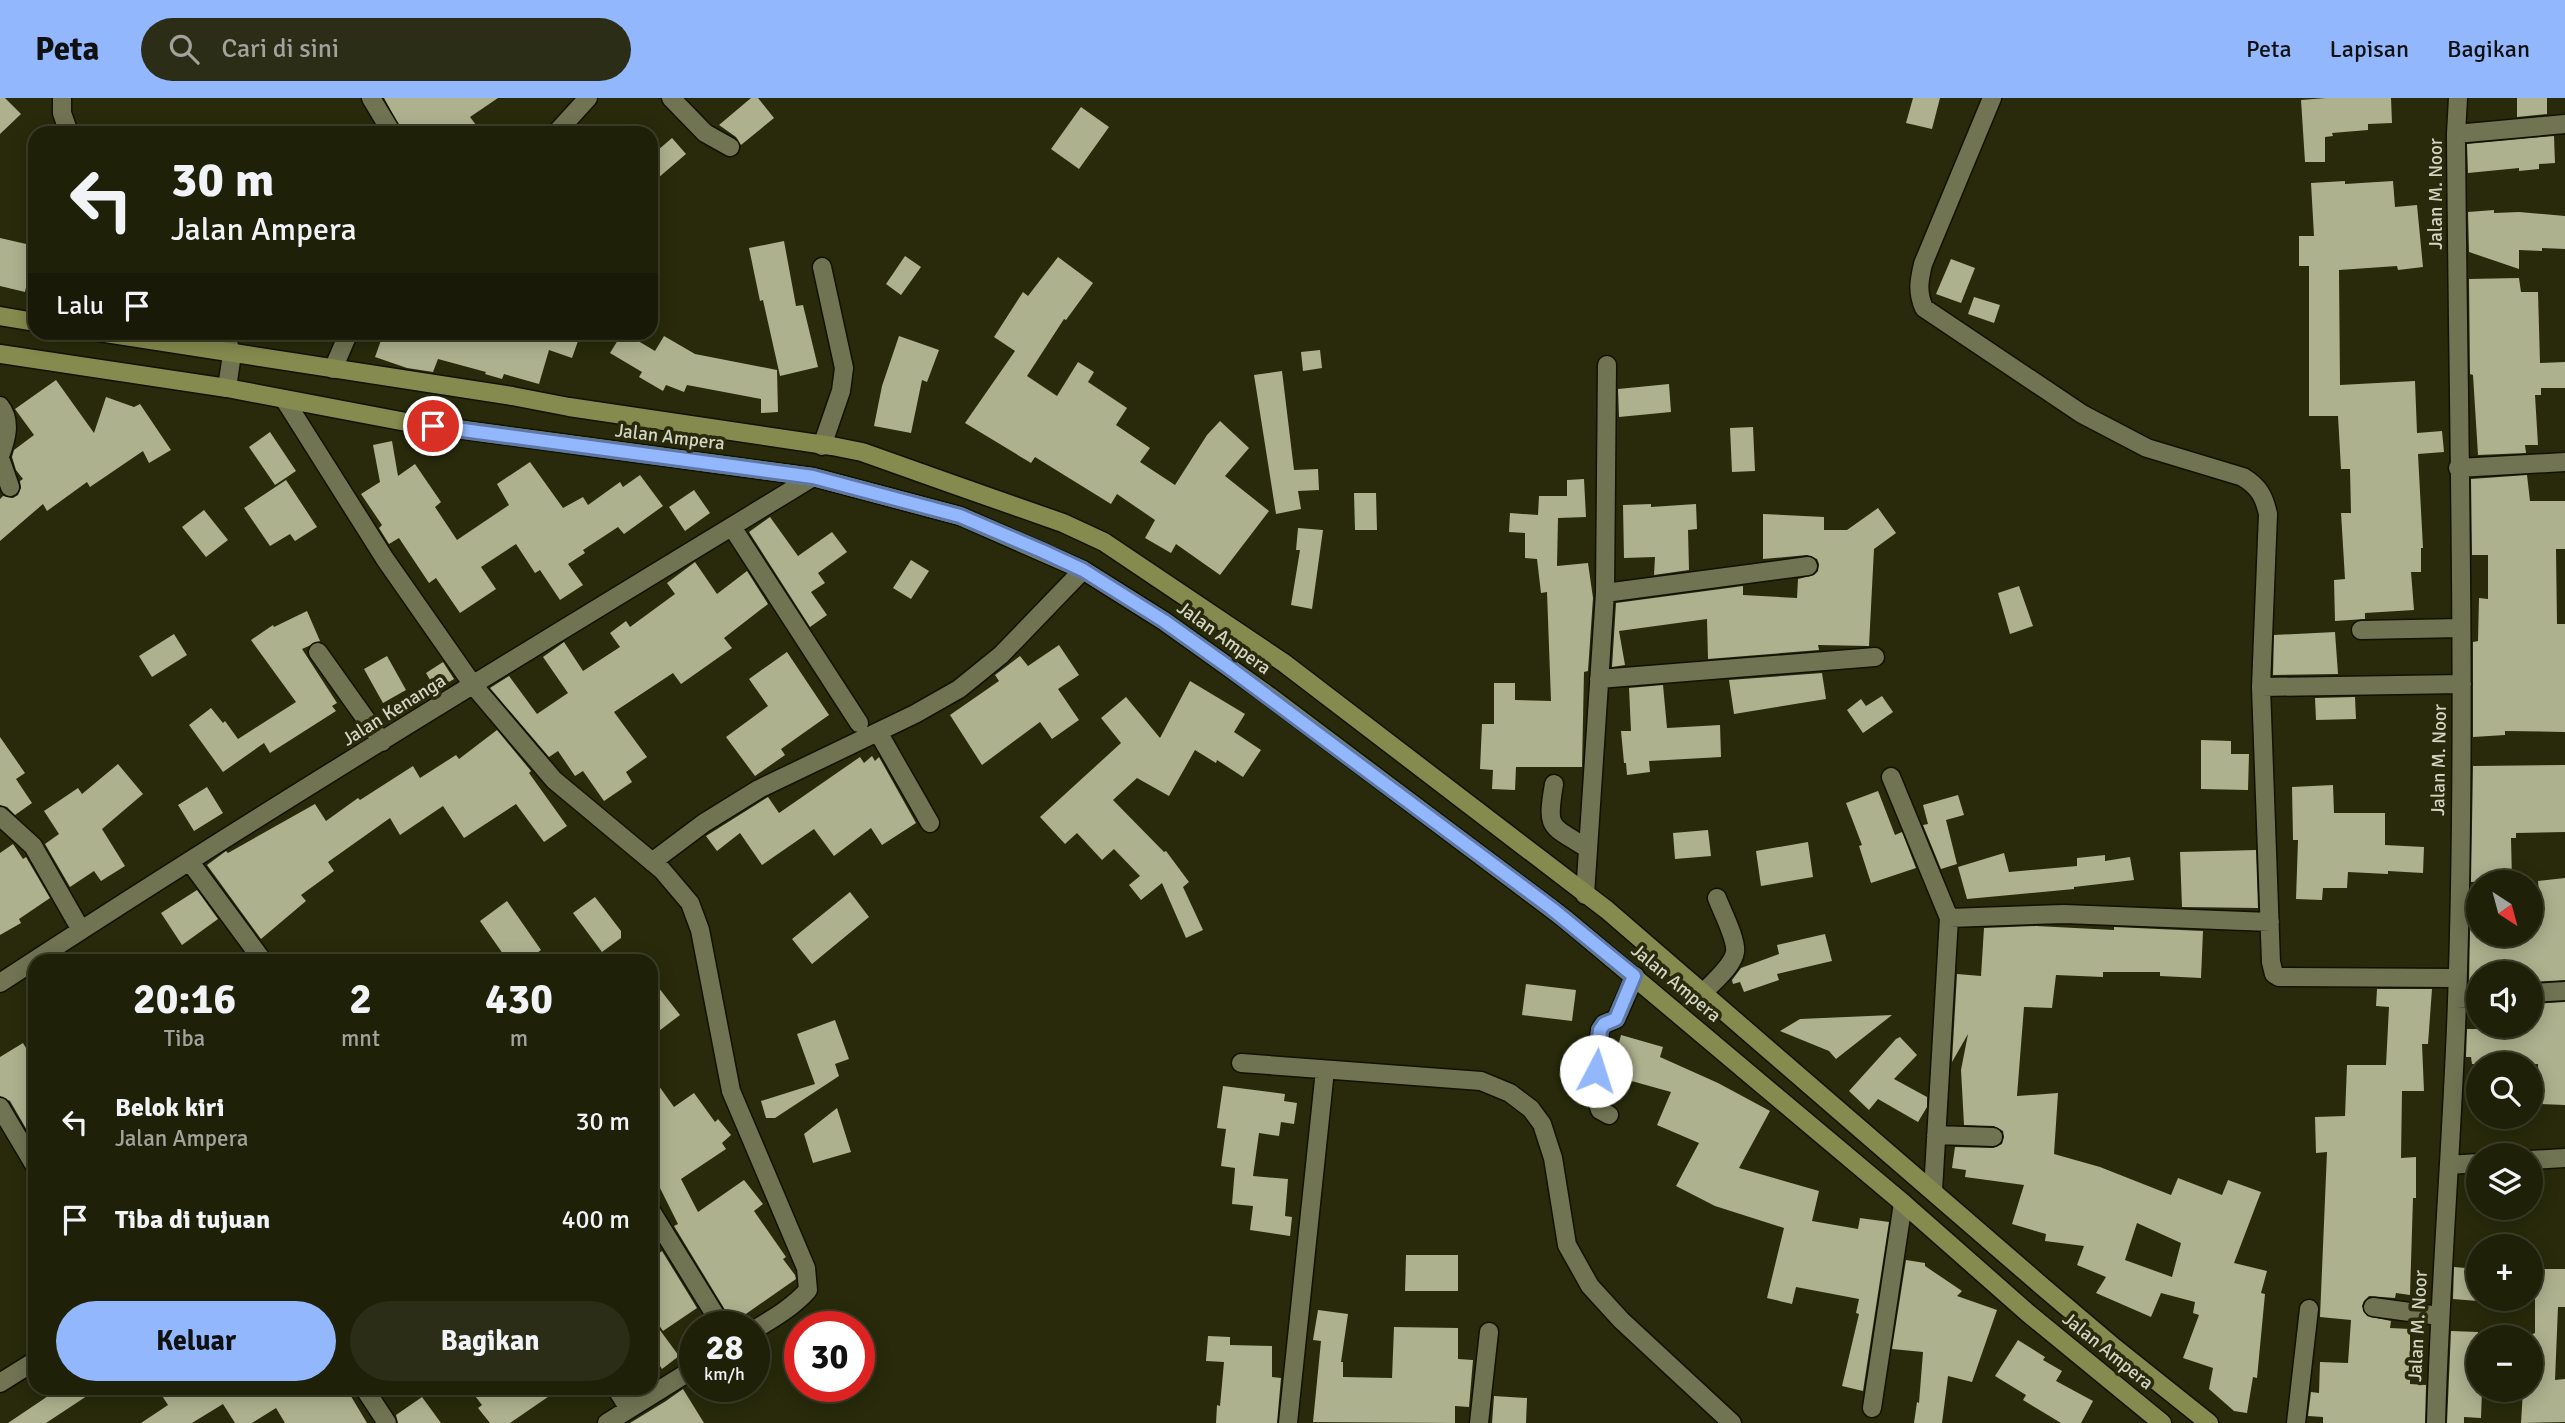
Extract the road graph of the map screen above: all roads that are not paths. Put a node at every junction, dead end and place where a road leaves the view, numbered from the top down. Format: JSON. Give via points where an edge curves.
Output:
{"nodes":[{"id":1,"x":62,"y":98,"type":"edge"},
{"id":2,"x":371,"y":98,"type":"edge"},
{"id":3,"x":588,"y":98,"type":"edge"},
{"id":4,"x":671,"y":98,"type":"edge"},
{"id":5,"x":1992,"y":98,"type":"edge"},
{"id":6,"x":2458,"y":98,"type":"edge"},
{"id":7,"x":2565,"y":124,"type":"edge"},
{"id":8,"x":67,"y":126,"type":"edge"},
{"id":9,"x":388,"y":126,"type":"edge"},
{"id":10,"x":562,"y":126,"type":"edge"},
{"id":11,"x":2456,"y":134,"type":"junction"},
{"id":12,"x":730,"y":147,"type":"dead end"},
{"id":13,"x":822,"y":267,"type":"dead end"},
{"id":14,"x":0,"y":316,"type":"edge"},
{"id":15,"x":28,"y":321,"type":"edge"},
{"id":16,"x":147,"y":340,"type":"edge"},
{"id":17,"x":226,"y":340,"type":"edge"},
{"id":18,"x":346,"y":340,"type":"edge"},
{"id":19,"x":0,"y":354,"type":"edge"},
{"id":20,"x":232,"y":354,"type":"junction"},
{"id":21,"x":1607,"y":365,"type":"dead end"},
{"id":22,"x":334,"y":369,"type":"junction"},
{"id":23,"x":227,"y":388,"type":"junction"},
{"id":24,"x":284,"y":399,"type":"junction"},
{"id":25,"x":0,"y":406,"type":"edge"},
{"id":26,"x":822,"y":446,"type":"junction"},
{"id":27,"x":0,"y":457,"type":"edge"},
{"id":28,"x":2565,"y":462,"type":"edge"},
{"id":29,"x":2459,"y":468,"type":"junction"},
{"id":30,"x":813,"y":477,"type":"junction"},
{"id":31,"x":10,"y":486,"type":"dead end"},
{"id":32,"x":732,"y":527,"type":"junction"},
{"id":33,"x":1808,"y":566,"type":"dead end"},
{"id":34,"x":1083,"y":570,"type":"junction"},
{"id":35,"x":1605,"y":593,"type":"junction"},
{"id":36,"x":2461,"y":628,"type":"junction"},
{"id":37,"x":2361,"y":630,"type":"dead end"},
{"id":38,"x":318,"y":652,"type":"dead end"},
{"id":39,"x":1875,"y":657,"type":"dead end"},
{"id":40,"x":1599,"y":679,"type":"junction"},
{"id":41,"x":2462,"y":684,"type":"junction"},
{"id":42,"x":473,"y":685,"type":"junction"},
{"id":43,"x":2261,"y":687,"type":"junction"},
{"id":44,"x":859,"y":723,"type":"dead end"},
{"id":45,"x":878,"y":732,"type":"junction"},
{"id":46,"x":382,"y":742,"type":"junction"},
{"id":47,"x":1891,"y":777,"type":"dead end"},
{"id":48,"x":1554,"y":784,"type":"dead end"},
{"id":49,"x":0,"y":816,"type":"edge"},
{"id":50,"x":930,"y":823,"type":"dead end"},
{"id":51,"x":1588,"y":849,"type":"junction"},
{"id":52,"x":190,"y":862,"type":"junction"},
{"id":53,"x":652,"y":862,"type":"junction"},
{"id":54,"x":1585,"y":895,"type":"junction"},
{"id":55,"x":1717,"y":898,"type":"dead end"},
{"id":56,"x":1949,"y":918,"type":"junction"},
{"id":57,"x":2270,"y":922,"type":"junction"},
{"id":58,"x":81,"y":930,"type":"junction"},
{"id":59,"x":44,"y":954,"type":"edge"},
{"id":60,"x":258,"y":954,"type":"edge"},
{"id":61,"x":28,"y":965,"type":"edge"},
{"id":62,"x":1634,"y":976,"type":"junction"},
{"id":63,"x":2457,"y":978,"type":"junction"},
{"id":64,"x":0,"y":983,"type":"edge"},
{"id":65,"x":2565,"y":990,"type":"edge"},
{"id":66,"x":1704,"y":992,"type":"junction"},
{"id":67,"x":2543,"y":992,"type":"edge"},
{"id":68,"x":2457,"y":999,"type":"junction"},
{"id":69,"x":2466,"y":999,"type":"edge"},
{"id":70,"x":1738,"y":1022,"type":"junction"},
{"id":71,"x":1717,"y":1045,"type":"junction"},
{"id":72,"x":1241,"y":1063,"type":"dead end"},
{"id":73,"x":1325,"y":1070,"type":"junction"},
{"id":74,"x":0,"y":1107,"type":"edge"},
{"id":75,"x":1609,"y":1115,"type":"dead end"},
{"id":76,"x":1936,"y":1135,"type":"junction"},
{"id":77,"x":1993,"y":1137,"type":"dead end"},
{"id":78,"x":28,"y":1154,"type":"edge"},
{"id":79,"x":2565,"y":1158,"type":"edge"},
{"id":80,"x":2543,"y":1159,"type":"edge"},
{"id":81,"x":2466,"y":1164,"type":"edge"},
{"id":82,"x":2449,"y":1165,"type":"junction"},
{"id":83,"x":1933,"y":1191,"type":"junction"},
{"id":84,"x":1903,"y":1203,"type":"junction"},
{"id":85,"x":658,"y":1223,"type":"edge"},
{"id":86,"x":2373,"y":1307,"type":"dead end"},
{"id":87,"x":2309,"y":1309,"type":"dead end"},
{"id":88,"x":713,"y":1311,"type":"edge"},
{"id":89,"x":2439,"y":1316,"type":"junction"},
{"id":90,"x":770,"y":1320,"type":"edge"},
{"id":91,"x":1489,"y":1332,"type":"dead end"},
{"id":92,"x":28,"y":1365,"type":"edge"},
{"id":93,"x":679,"y":1378,"type":"edge"},
{"id":94,"x":0,"y":1383,"type":"edge"},
{"id":95,"x":658,"y":1391,"type":"edge"},
{"id":96,"x":369,"y":1395,"type":"edge"},
{"id":97,"x":620,"y":1395,"type":"edge"},
{"id":98,"x":652,"y":1395,"type":"edge"},
{"id":99,"x":1872,"y":1408,"type":"dead end"},
{"id":100,"x":629,"y":1409,"type":"junction"},
{"id":101,"x":387,"y":1423,"type":"edge"},
{"id":102,"x":607,"y":1423,"type":"edge"},
{"id":103,"x":1288,"y":1423,"type":"edge"},
{"id":104,"x":1479,"y":1423,"type":"edge"},
{"id":105,"x":1732,"y":1423,"type":"edge"},
{"id":106,"x":2162,"y":1423,"type":"edge"},
{"id":107,"x":2209,"y":1423,"type":"edge"},
{"id":108,"x":2296,"y":1423,"type":"edge"},
{"id":109,"x":2436,"y":1423,"type":"edge"}],
"edges":[{"from":1,"to":8,"type":"street"},
{"from":2,"to":9,"type":"street"},
{"from":3,"to":10,"type":"street"},
{"from":4,"to":12,"type":"street","via":[[705,133]]},
{"from":5,"to":43,"type":"street","via":[[1923,264],[1918,282],[1924,308],[2082,414],[2147,449],[2243,477],[2256,486],[2264,496],[2267,514]]},
{"from":6,"to":11,"type":"street","name":"Jalan M. Noor"},
{"from":7,"to":11,"type":"street"},
{"from":11,"to":29,"type":"street","name":"Jalan M. Noor"},
{"from":13,"to":26,"type":"street","via":[[844,368]]},
{"from":14,"to":15,"type":"main road"},
{"from":16,"to":20,"type":"main road","name":"Jalan Ampera"},
{"from":17,"to":20,"type":"street"},
{"from":18,"to":22,"type":"street"},
{"from":19,"to":23,"type":"main road","name":"Jalan Ampera"},
{"from":20,"to":22,"type":"main road","name":"Jalan Ampera"},
{"from":20,"to":23,"type":"street"},
{"from":21,"to":35,"type":"street"},
{"from":22,"to":26,"type":"main road","name":"Jalan Ampera"},
{"from":23,"to":24,"type":"main road","name":"Jalan Ampera"},
{"from":24,"to":30,"type":"main road","name":"Jalan Ampera","via":[[406,422]]},
{"from":24,"to":42,"type":"street","via":[[385,559]]},
{"from":25,"to":27,"type":"street","via":[[6,422]]},
{"from":26,"to":54,"type":"main road","name":"Jalan Ampera","via":[[862,452],[1063,523],[1104,542],[1284,663]]},
{"from":27,"to":31,"type":"street"},
{"from":28,"to":29,"type":"street"},
{"from":29,"to":36,"type":"street","name":"Jalan M. Noor"},
{"from":30,"to":32,"type":"street","name":"Jalan Kenanga"},
{"from":30,"to":34,"type":"main road","name":"Jalan Ampera","via":[[960,516]]},
{"from":32,"to":42,"type":"street","name":"Jalan Kenanga"},
{"from":32,"to":44,"type":"street"},
{"from":33,"to":35,"type":"street"},
{"from":34,"to":45,"type":"street","via":[[1001,655],[959,689]]},
{"from":34,"to":62,"type":"main road","name":"Jalan Ampera","via":[[1269,696]]},
{"from":35,"to":40,"type":"street"},
{"from":36,"to":37,"type":"street"},
{"from":36,"to":41,"type":"street","name":"Jalan M. Noor"},
{"from":38,"to":46,"type":"street"},
{"from":39,"to":40,"type":"street"},
{"from":40,"to":51,"type":"street"},
{"from":41,"to":43,"type":"street"},
{"from":41,"to":63,"type":"street","name":"Jalan M. Noor"},
{"from":42,"to":46,"type":"street","name":"Jalan Kenanga"},
{"from":42,"to":53,"type":"street","via":[[554,780]]},
{"from":43,"to":57,"type":"street"},
{"from":45,"to":50,"type":"street"},
{"from":45,"to":53,"type":"street","via":[[759,789]]},
{"from":46,"to":52,"type":"street","name":"Jalan Kenanga"},
{"from":47,"to":56,"type":"street"},
{"from":48,"to":51,"type":"street","via":[[1551,823]]},
{"from":49,"to":58,"type":"street","via":[[33,846]]},
{"from":51,"to":54,"type":"street"},
{"from":52,"to":58,"type":"street","name":"Jalan Kenanga"},
{"from":52,"to":60,"type":"street"},
{"from":53,"to":90,"type":"street","via":[[690,903],[700,930],[731,1091],[806,1269],[808,1290]]},
{"from":54,"to":66,"type":"main road","name":"Jalan Ampera"},
{"from":55,"to":66,"type":"street","via":[[1735,953]]},
{"from":56,"to":57,"type":"street","via":[[2051,914]]},
{"from":56,"to":76,"type":"street"},
{"from":57,"to":63,"type":"street","via":[[2272,968],[2279,977]]},
{"from":58,"to":59,"type":"street","name":"Jalan Kenanga"},
{"from":61,"to":64,"type":"street","name":"Jalan Kenanga"},
{"from":62,"to":71,"type":"main road","name":"Jalan Ampera"},
{"from":62,"to":75,"type":"street","via":[[1616,1019],[1600,1030],[1594,1092],[1600,1110]]},
{"from":63,"to":68,"type":"street","name":"Jalan M. Noor"},
{"from":65,"to":67,"type":"street"},
{"from":66,"to":70,"type":"main road","name":"Jalan Ampera"},
{"from":68,"to":69,"type":"street"},
{"from":68,"to":82,"type":"street","name":"Jalan M. Noor"},
{"from":70,"to":71,"type":"main road"},
{"from":70,"to":83,"type":"main road","name":"Jalan Ampera"},
{"from":71,"to":84,"type":"main road","name":"Jalan Ampera"},
{"from":72,"to":73,"type":"street"},
{"from":73,"to":103,"type":"street"},
{"from":73,"to":105,"type":"street","via":[[1481,1081],[1510,1093],[1531,1109],[1542,1124],[1553,1158],[1567,1245],[1590,1286]]},
{"from":74,"to":78,"type":"street"},
{"from":76,"to":77,"type":"street"},
{"from":76,"to":83,"type":"street"},
{"from":79,"to":80,"type":"street"},
{"from":81,"to":82,"type":"street"},
{"from":82,"to":89,"type":"street","name":"Jalan M. Noor"},
{"from":83,"to":107,"type":"main road","name":"Jalan Ampera"},
{"from":84,"to":99,"type":"street"},
{"from":84,"to":106,"type":"main road","name":"Jalan Ampera"},
{"from":85,"to":88,"type":"street"},
{"from":86,"to":89,"type":"street"},
{"from":87,"to":108,"type":"street"},
{"from":89,"to":109,"type":"street","name":"Jalan M. Noor"},
{"from":91,"to":104,"type":"street"},
{"from":92,"to":94,"type":"street"},
{"from":93,"to":95,"type":"street"},
{"from":96,"to":101,"type":"street"},
{"from":97,"to":100,"type":"street"},
{"from":98,"to":100,"type":"street"},
{"from":100,"to":102,"type":"street"}]}
